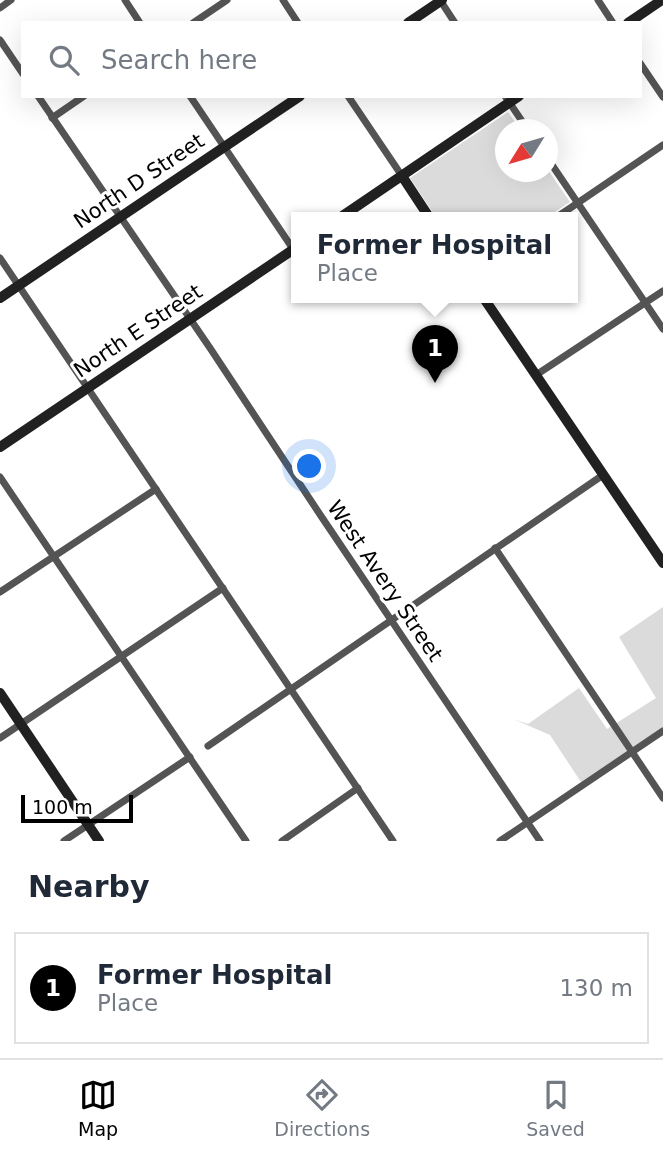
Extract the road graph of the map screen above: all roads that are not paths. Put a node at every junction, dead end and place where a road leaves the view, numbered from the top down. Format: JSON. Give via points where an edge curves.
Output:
{"nodes":[{"id":1,"x":11,"y":0,"type":"edge"},
{"id":2,"x":125,"y":0,"type":"edge"},
{"id":3,"x":227,"y":0,"type":"edge"},
{"id":4,"x":283,"y":0,"type":"edge"},
{"id":5,"x":441,"y":0,"type":"edge"},
{"id":6,"x":598,"y":0,"type":"edge"},
{"id":7,"x":662,"y":0,"type":"edge"},
{"id":8,"x":0,"y":8,"type":"edge"},
{"id":9,"x":140,"y":21,"type":"edge"},
{"id":10,"x":196,"y":21,"type":"edge"},
{"id":11,"x":297,"y":21,"type":"edge"},
{"id":12,"x":411,"y":21,"type":"edge"},
{"id":13,"x":455,"y":21,"type":"edge"},
{"id":14,"x":612,"y":21,"type":"edge"},
{"id":15,"x":631,"y":21,"type":"edge"},
{"id":16,"x":0,"y":40,"type":"edge"},
{"id":17,"x":642,"y":66,"type":"edge"},
{"id":18,"x":21,"y":71,"type":"edge"},
{"id":19,"x":663,"y":97,"type":"edge"},
{"id":20,"x":39,"y":98,"type":"edge"},
{"id":21,"x":81,"y":98,"type":"edge"},
{"id":22,"x":191,"y":98,"type":"edge"},
{"id":23,"x":297,"y":98,"type":"edge"},
{"id":24,"x":349,"y":98,"type":"edge"},
{"id":25,"x":507,"y":99,"type":"edge"},
{"id":26,"x":52,"y":118,"type":"junction"},
{"id":27,"x":521,"y":119,"type":"edge"},
{"id":28,"x":663,"y":145,"type":"edge"},
{"id":29,"x":224,"y":147,"type":"junction"},
{"id":30,"x":558,"y":174,"type":"edge"},
{"id":31,"x":402,"y":176,"type":"junction"},
{"id":32,"x":578,"y":203,"type":"junction"},
{"id":33,"x":348,"y":212,"type":"edge"},
{"id":34,"x":426,"y":212,"type":"edge"},
{"id":35,"x":564,"y":212,"type":"edge"},
{"id":36,"x":119,"y":218,"type":"junction"},
{"id":37,"x":291,"y":242,"type":"edge"},
{"id":38,"x":291,"y":251,"type":"edge"},
{"id":39,"x":0,"y":258,"type":"edge"},
{"id":40,"x":18,"y":286,"type":"junction"},
{"id":41,"x":663,"y":291,"type":"edge"},
{"id":42,"x":0,"y":298,"type":"edge"},
{"id":43,"x":487,"y":303,"type":"edge"},
{"id":44,"x":645,"y":303,"type":"junction"},
{"id":45,"x":190,"y":319,"type":"junction"},
{"id":46,"x":663,"y":329,"type":"edge"},
{"id":47,"x":536,"y":375,"type":"junction"},
{"id":48,"x":88,"y":388,"type":"junction"},
{"id":49,"x":0,"y":447,"type":"edge"},
{"id":50,"x":603,"y":475,"type":"junction"},
{"id":51,"x":0,"y":477,"type":"edge"},
{"id":52,"x":156,"y":489,"type":"junction"},
{"id":53,"x":495,"y":548,"type":"junction"},
{"id":54,"x":54,"y":556,"type":"junction"},
{"id":55,"x":663,"y":564,"type":"edge"},
{"id":56,"x":223,"y":588,"type":"junction"},
{"id":57,"x":0,"y":592,"type":"edge"},
{"id":58,"x":391,"y":620,"type":"junction"},
{"id":59,"x":121,"y":655,"type":"junction"},
{"id":60,"x":290,"y":688,"type":"junction"},
{"id":61,"x":0,"y":693,"type":"edge"},
{"id":62,"x":21,"y":724,"type":"junction"},
{"id":63,"x":663,"y":731,"type":"edge"},
{"id":64,"x":0,"y":738,"type":"edge"},
{"id":65,"x":208,"y":746,"type":"dead end"},
{"id":66,"x":631,"y":752,"type":"junction"},
{"id":67,"x":190,"y":757,"type":"junction"},
{"id":68,"x":358,"y":788,"type":"junction"},
{"id":69,"x":663,"y":798,"type":"edge"},
{"id":70,"x":528,"y":822,"type":"junction"},
{"id":71,"x":89,"y":825,"type":"junction"},
{"id":72,"x":64,"y":841,"type":"edge"},
{"id":73,"x":99,"y":841,"type":"edge"},
{"id":74,"x":246,"y":841,"type":"edge"},
{"id":75,"x":282,"y":841,"type":"edge"},
{"id":76,"x":393,"y":841,"type":"edge"},
{"id":77,"x":500,"y":841,"type":"edge"},
{"id":78,"x":540,"y":841,"type":"edge"}],
"edges":[{"from":1,"to":8,"type":"street"},
{"from":2,"to":9,"type":"street"},
{"from":3,"to":10,"type":"street"},
{"from":4,"to":11,"type":"street"},
{"from":5,"to":12,"type":"street"},
{"from":5,"to":13,"type":"street"},
{"from":6,"to":14,"type":"street"},
{"from":7,"to":15,"type":"street"},
{"from":16,"to":18,"type":"street"},
{"from":17,"to":19,"type":"street"},
{"from":20,"to":26,"type":"street","name":"West Avery Street"},
{"from":21,"to":26,"type":"street"},
{"from":22,"to":29,"type":"street"},
{"from":23,"to":29,"type":"street","name":"North D Street"},
{"from":24,"to":31,"type":"street"},
{"from":25,"to":27,"type":"street"},
{"from":25,"to":31,"type":"street"},
{"from":26,"to":36,"type":"street","name":"West Avery Street"},
{"from":28,"to":32,"type":"street"},
{"from":29,"to":36,"type":"street","name":"North D Street"},
{"from":29,"to":37,"type":"street"},
{"from":30,"to":32,"type":"street"},
{"from":31,"to":33,"type":"street"},
{"from":31,"to":34,"type":"street"},
{"from":32,"to":35,"type":"street"},
{"from":32,"to":44,"type":"street"},
{"from":36,"to":40,"type":"street","name":"North D Street"},
{"from":36,"to":45,"type":"street","name":"West Avery Street"},
{"from":38,"to":45,"type":"street","name":"North E Street"},
{"from":39,"to":40,"type":"street"},
{"from":40,"to":42,"type":"street","name":"North D Street"},
{"from":40,"to":48,"type":"street"},
{"from":41,"to":44,"type":"street"},
{"from":43,"to":47,"type":"street"},
{"from":44,"to":46,"type":"street"},
{"from":44,"to":47,"type":"street"},
{"from":45,"to":48,"type":"street","name":"North E Street"},
{"from":45,"to":58,"type":"street","name":"West Avery Street"},
{"from":47,"to":50,"type":"street"},
{"from":48,"to":49,"type":"street","name":"North E Street"},
{"from":48,"to":52,"type":"street"},
{"from":50,"to":53,"type":"street"},
{"from":50,"to":55,"type":"street"},
{"from":51,"to":54,"type":"street"},
{"from":52,"to":54,"type":"street"},
{"from":52,"to":56,"type":"street"},
{"from":53,"to":58,"type":"street"},
{"from":53,"to":66,"type":"street"},
{"from":54,"to":57,"type":"street"},
{"from":54,"to":59,"type":"street"},
{"from":56,"to":59,"type":"street"},
{"from":56,"to":60,"type":"street"},
{"from":58,"to":60,"type":"street"},
{"from":58,"to":70,"type":"street","name":"West Avery Street"},
{"from":59,"to":62,"type":"street"},
{"from":59,"to":67,"type":"street"},
{"from":60,"to":65,"type":"street"},
{"from":60,"to":68,"type":"street"},
{"from":61,"to":62,"type":"street"},
{"from":62,"to":64,"type":"street"},
{"from":62,"to":71,"type":"street"},
{"from":63,"to":66,"type":"street"},
{"from":66,"to":69,"type":"street"},
{"from":66,"to":70,"type":"street"},
{"from":67,"to":71,"type":"street"},
{"from":67,"to":74,"type":"street"},
{"from":68,"to":75,"type":"street"},
{"from":68,"to":76,"type":"street"},
{"from":70,"to":77,"type":"street"},
{"from":70,"to":78,"type":"street","name":"West Avery Street"},
{"from":71,"to":72,"type":"street"},
{"from":71,"to":73,"type":"street"}]}
